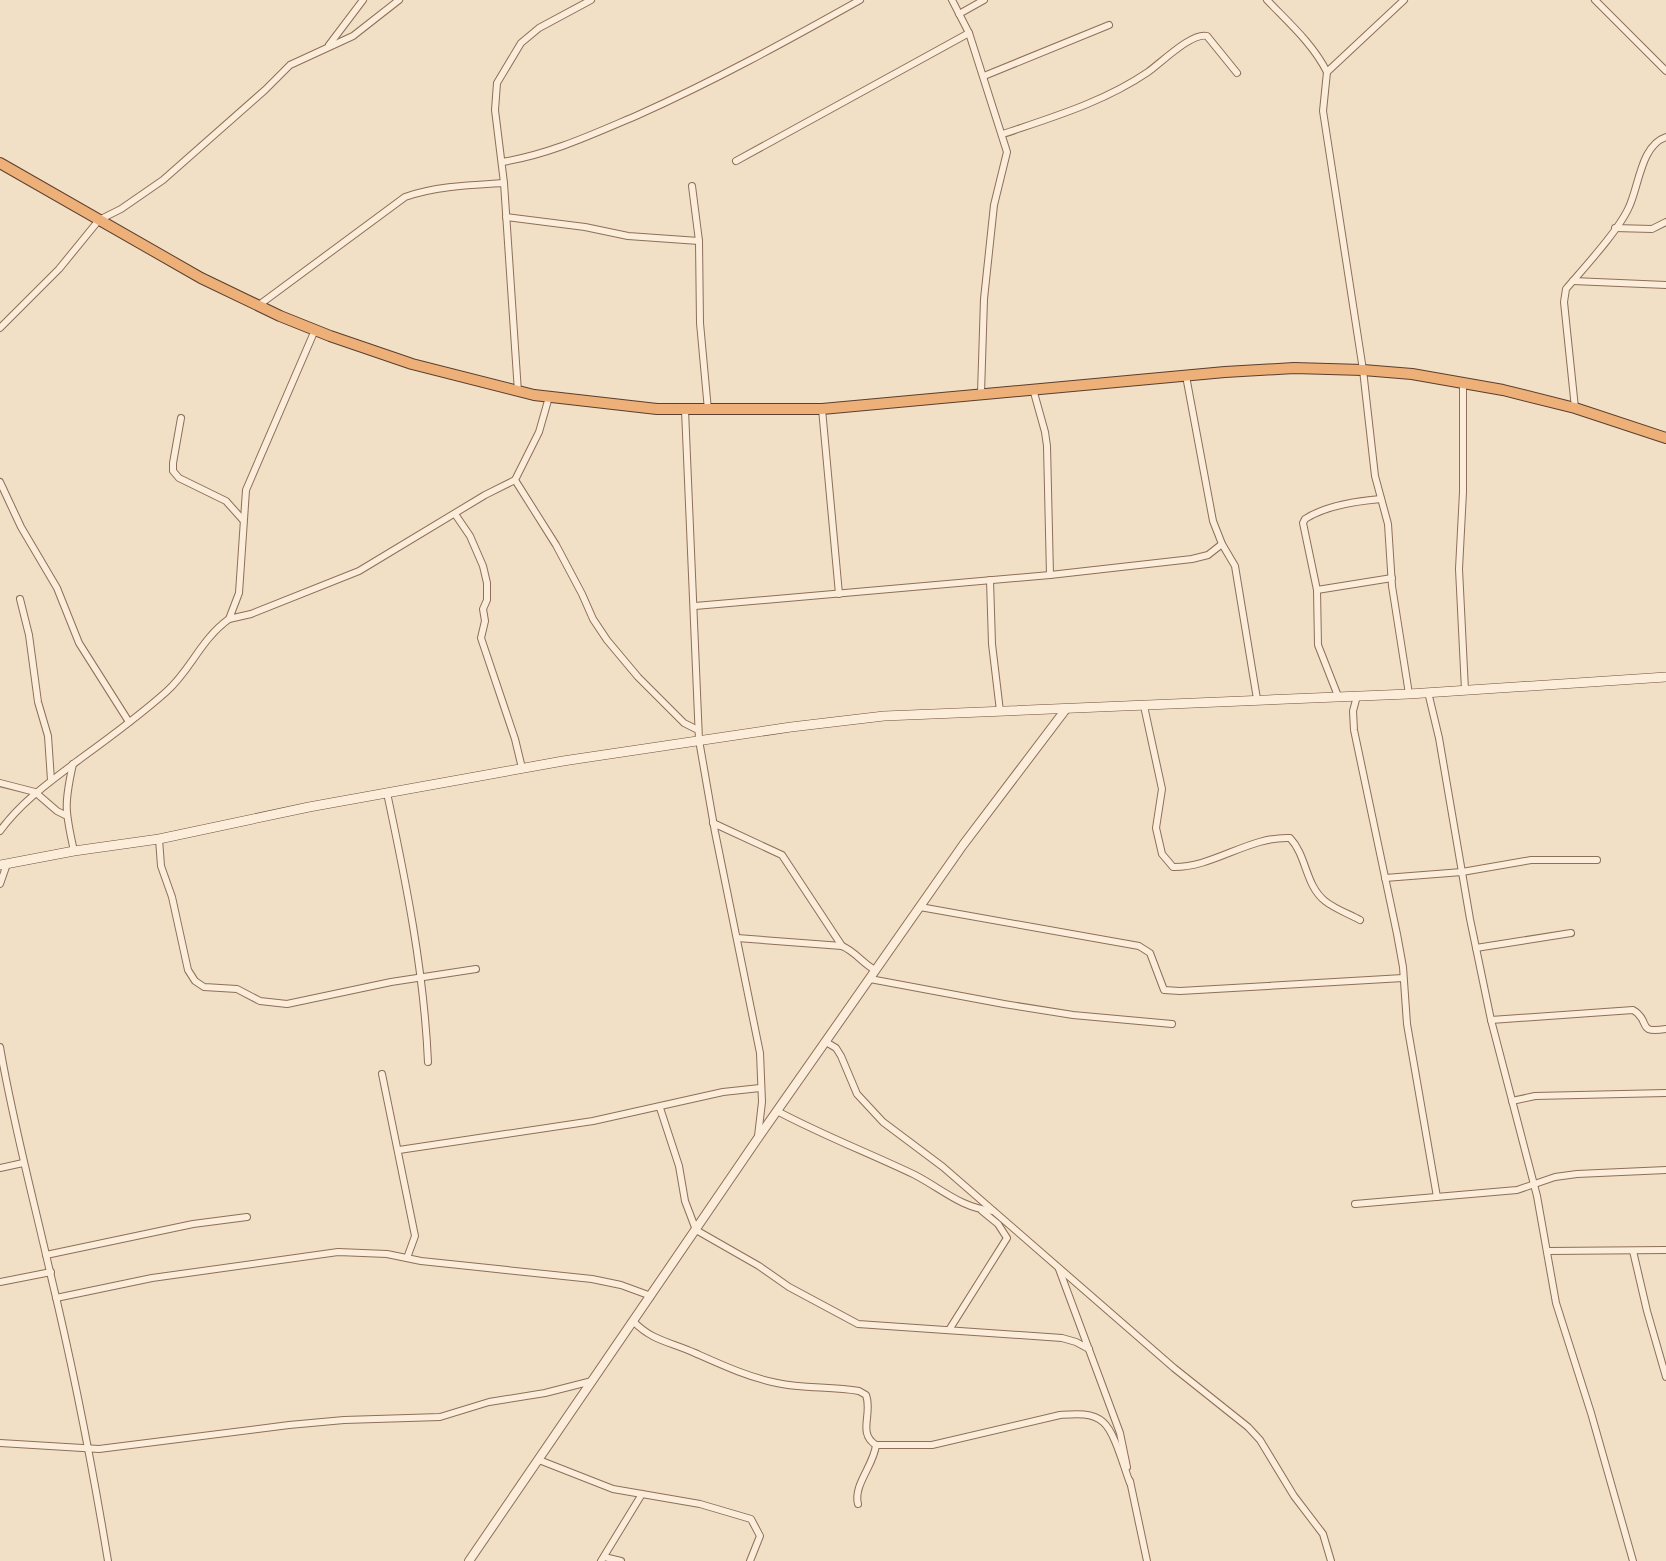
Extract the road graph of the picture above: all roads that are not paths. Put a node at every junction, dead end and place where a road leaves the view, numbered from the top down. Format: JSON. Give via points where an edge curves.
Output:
{"nodes":[{"id":1,"x":363,"y":0,"type":"edge"},
{"id":2,"x":400,"y":0,"type":"edge"},
{"id":3,"x":591,"y":0,"type":"edge"},
{"id":4,"x":860,"y":0,"type":"edge"},
{"id":5,"x":952,"y":0,"type":"edge"},
{"id":6,"x":984,"y":0,"type":"edge"},
{"id":7,"x":1267,"y":0,"type":"edge"},
{"id":8,"x":1404,"y":0,"type":"edge"},
{"id":9,"x":1595,"y":0,"type":"edge"},
{"id":10,"x":959,"y":14,"type":"junction"},
{"id":11,"x":1109,"y":25,"type":"dead end"},
{"id":12,"x":969,"y":33,"type":"junction"},
{"id":13,"x":328,"y":46,"type":"junction"},
{"id":14,"x":1666,"y":71,"type":"edge"},
{"id":15,"x":1327,"y":72,"type":"junction"},
{"id":16,"x":1237,"y":73,"type":"dead end"},
{"id":17,"x":984,"y":76,"type":"junction"},
{"id":18,"x":1003,"y":134,"type":"junction"},
{"id":19,"x":1666,"y":137,"type":"edge"},
{"id":20,"x":736,"y":161,"type":"dead end"},
{"id":21,"x":502,"y":162,"type":"junction"},
{"id":22,"x":0,"y":163,"type":"edge"},
{"id":23,"x":504,"y":183,"type":"junction"},
{"id":24,"x":692,"y":186,"type":"dead end"},
{"id":25,"x":506,"y":217,"type":"junction"},
{"id":26,"x":99,"y":220,"type":"junction"},
{"id":27,"x":1666,"y":222,"type":"edge"},
{"id":28,"x":1615,"y":228,"type":"junction"},
{"id":29,"x":699,"y":241,"type":"junction"},
{"id":30,"x":1573,"y":281,"type":"junction"},
{"id":31,"x":1666,"y":285,"type":"edge"},
{"id":32,"x":258,"y":306,"type":"junction"},
{"id":33,"x":0,"y":328,"type":"edge"},
{"id":34,"x":315,"y":330,"type":"junction"},
{"id":35,"x":1363,"y":370,"type":"junction"},
{"id":36,"x":1186,"y":376,"type":"junction"},
{"id":37,"x":1463,"y":383,"type":"junction"},
{"id":38,"x":1033,"y":389,"type":"junction"},
{"id":39,"x":518,"y":392,"type":"junction"},
{"id":40,"x":981,"y":393,"type":"junction"},
{"id":41,"x":549,"y":397,"type":"junction"},
{"id":42,"x":1575,"y":408,"type":"junction"},
{"id":43,"x":822,"y":409,"type":"junction"},
{"id":44,"x":685,"y":410,"type":"junction"},
{"id":45,"x":708,"y":410,"type":"junction"},
{"id":46,"x":181,"y":418,"type":"dead end"},
{"id":47,"x":1666,"y":438,"type":"edge"},
{"id":48,"x":514,"y":480,"type":"junction"},
{"id":49,"x":0,"y":482,"type":"edge"},
{"id":50,"x":1381,"y":499,"type":"junction"},
{"id":51,"x":455,"y":514,"type":"junction"},
{"id":52,"x":243,"y":520,"type":"junction"},
{"id":53,"x":1222,"y":544,"type":"junction"},
{"id":54,"x":1050,"y":575,"type":"junction"},
{"id":55,"x":1392,"y":578,"type":"junction"},
{"id":56,"x":990,"y":580,"type":"junction"},
{"id":57,"x":1317,"y":590,"type":"junction"},
{"id":58,"x":839,"y":594,"type":"junction"},
{"id":59,"x":20,"y":599,"type":"dead end"},
{"id":60,"x":695,"y":606,"type":"junction"},
{"id":61,"x":229,"y":619,"type":"junction"},
{"id":62,"x":1666,"y":677,"type":"edge"},
{"id":63,"x":1465,"y":690,"type":"junction"},
{"id":64,"x":1428,"y":692,"type":"junction"},
{"id":65,"x":1409,"y":694,"type":"junction"},
{"id":66,"x":1357,"y":695,"type":"junction"},
{"id":67,"x":1338,"y":696,"type":"junction"},
{"id":68,"x":1257,"y":699,"type":"junction"},
{"id":69,"x":1144,"y":706,"type":"junction"},
{"id":70,"x":1066,"y":709,"type":"junction"},
{"id":71,"x":1000,"y":711,"type":"junction"},
{"id":72,"x":129,"y":722,"type":"junction"},
{"id":73,"x":699,"y":735,"type":"junction"},
{"id":74,"x":74,"y":764,"type":"junction"},
{"id":75,"x":522,"y":768,"type":"junction"},
{"id":76,"x":51,"y":780,"type":"junction"},
{"id":77,"x":0,"y":783,"type":"edge"},
{"id":78,"x":35,"y":792,"type":"junction"},
{"id":79,"x":387,"y":793,"type":"junction"},
{"id":80,"x":65,"y":815,"type":"junction"},
{"id":81,"x":713,"y":823,"type":"junction"},
{"id":82,"x":0,"y":831,"type":"edge"},
{"id":83,"x":159,"y":839,"type":"junction"},
{"id":84,"x":74,"y":851,"type":"junction"},
{"id":85,"x":1597,"y":860,"type":"dead end"},
{"id":86,"x":3,"y":864,"type":"edge"},
{"id":87,"x":1462,"y":872,"type":"junction"},
{"id":88,"x":1385,"y":878,"type":"junction"},
{"id":89,"x":0,"y":884,"type":"edge"},
{"id":90,"x":920,"y":907,"type":"junction"},
{"id":91,"x":1360,"y":920,"type":"dead end"},
{"id":92,"x":1571,"y":933,"type":"dead end"},
{"id":93,"x":737,"y":938,"type":"junction"},
{"id":94,"x":842,"y":946,"type":"junction"},
{"id":95,"x":1476,"y":948,"type":"junction"},
{"id":96,"x":476,"y":970,"type":"dead end"},
{"id":97,"x":875,"y":970,"type":"junction"},
{"id":98,"x":422,"y":978,"type":"junction"},
{"id":99,"x":1402,"y":978,"type":"junction"},
{"id":100,"x":870,"y":979,"type":"junction"},
{"id":101,"x":1491,"y":1020,"type":"junction"},
{"id":102,"x":1172,"y":1024,"type":"dead end"},
{"id":103,"x":1666,"y":1029,"type":"edge"},
{"id":104,"x":826,"y":1042,"type":"junction"},
{"id":105,"x":0,"y":1047,"type":"edge"},
{"id":106,"x":428,"y":1062,"type":"dead end"},
{"id":107,"x":382,"y":1074,"type":"dead end"},
{"id":108,"x":760,"y":1088,"type":"junction"},
{"id":109,"x":1666,"y":1093,"type":"edge"},
{"id":110,"x":4,"y":1094,"type":"edge"},
{"id":111,"x":1512,"y":1101,"type":"junction"},
{"id":112,"x":660,"y":1108,"type":"junction"},
{"id":113,"x":777,"y":1111,"type":"junction"},
{"id":114,"x":758,"y":1138,"type":"junction"},
{"id":115,"x":398,"y":1150,"type":"junction"},
{"id":116,"x":23,"y":1163,"type":"junction"},
{"id":117,"x":0,"y":1168,"type":"edge"},
{"id":118,"x":1666,"y":1170,"type":"edge"},
{"id":119,"x":1535,"y":1185,"type":"junction"},
{"id":120,"x":1437,"y":1197,"type":"junction"},
{"id":121,"x":1355,"y":1204,"type":"dead end"},
{"id":122,"x":980,"y":1210,"type":"junction"},
{"id":123,"x":995,"y":1211,"type":"junction"},
{"id":124,"x":247,"y":1217,"type":"dead end"},
{"id":125,"x":696,"y":1230,"type":"junction"},
{"id":126,"x":1666,"y":1250,"type":"edge"},
{"id":127,"x":1548,"y":1251,"type":"junction"},
{"id":128,"x":1633,"y":1251,"type":"junction"},
{"id":129,"x":46,"y":1255,"type":"junction"},
{"id":130,"x":407,"y":1258,"type":"junction"},
{"id":131,"x":1058,"y":1266,"type":"junction"},
{"id":132,"x":51,"y":1272,"type":"junction"},
{"id":133,"x":0,"y":1282,"type":"edge"},
{"id":134,"x":651,"y":1296,"type":"junction"},
{"id":135,"x":56,"y":1298,"type":"junction"},
{"id":136,"x":633,"y":1321,"type":"junction"},
{"id":137,"x":949,"y":1330,"type":"junction"},
{"id":138,"x":1089,"y":1349,"type":"junction"},
{"id":139,"x":1666,"y":1377,"type":"edge"},
{"id":140,"x":592,"y":1381,"type":"junction"},
{"id":141,"x":0,"y":1443,"type":"edge"},
{"id":142,"x":876,"y":1445,"type":"junction"},
{"id":143,"x":88,"y":1450,"type":"junction"},
{"id":144,"x":539,"y":1460,"type":"junction"},
{"id":145,"x":1130,"y":1483,"type":"junction"},
{"id":146,"x":642,"y":1494,"type":"junction"},
{"id":147,"x":858,"y":1504,"type":"dead end"},
{"id":148,"x":602,"y":1559,"type":"edge"},
{"id":149,"x":107,"y":1561,"type":"edge"},
{"id":150,"x":469,"y":1561,"type":"edge"},
{"id":151,"x":621,"y":1561,"type":"edge"},
{"id":152,"x":750,"y":1561,"type":"edge"},
{"id":153,"x":1147,"y":1561,"type":"edge"},
{"id":154,"x":1331,"y":1561,"type":"edge"},
{"id":155,"x":1633,"y":1561,"type":"edge"}],
"edges":[{"from":1,"to":13,"type":"street"},
{"from":2,"to":13,"type":"street","via":[[353,36]]},
{"from":3,"to":21,"type":"street","via":[[539,28],[509,62],[495,96]]},
{"from":4,"to":21,"type":"street","via":[[656,107],[535,156]]},
{"from":5,"to":10,"type":"street"},
{"from":6,"to":10,"type":"street"},
{"from":7,"to":15,"type":"street","via":[[1311,46]]},
{"from":8,"to":15,"type":"street"},
{"from":9,"to":14,"type":"street"},
{"from":10,"to":12,"type":"street"},
{"from":11,"to":17,"type":"street"},
{"from":12,"to":17,"type":"street"},
{"from":12,"to":20,"type":"street"},
{"from":13,"to":26,"type":"street","via":[[289,65],[163,180]]},
{"from":15,"to":35,"type":"street","via":[[1323,111]]},
{"from":16,"to":18,"type":"street","via":[[1207,36],[1200,35],[1104,98]]},
{"from":17,"to":18,"type":"street"},
{"from":18,"to":40,"type":"street","via":[[1007,152],[991,232]]},
{"from":19,"to":28,"type":"street","via":[[1653,145],[1628,209]]},
{"from":21,"to":23,"type":"street"},
{"from":22,"to":26,"type":"highway"},
{"from":23,"to":25,"type":"street"},
{"from":23,"to":32,"type":"street","via":[[405,197]]},
{"from":24,"to":29,"type":"street"},
{"from":25,"to":29,"type":"street","via":[[628,236]]},
{"from":25,"to":39,"type":"street"},
{"from":26,"to":32,"type":"highway"},
{"from":26,"to":33,"type":"street","via":[[60,269]]},
{"from":27,"to":28,"type":"street","via":[[1652,229]]},
{"from":28,"to":30,"type":"street"},
{"from":29,"to":45,"type":"street"},
{"from":30,"to":31,"type":"street"},
{"from":30,"to":42,"type":"street","via":[[1564,302]]},
{"from":32,"to":34,"type":"highway"},
{"from":34,"to":39,"type":"highway","via":[[412,364]]},
{"from":34,"to":52,"type":"street","via":[[252,471]]},
{"from":35,"to":36,"type":"highway","via":[[1294,368]]},
{"from":35,"to":37,"type":"highway"},
{"from":35,"to":50,"type":"street"},
{"from":36,"to":38,"type":"highway"},
{"from":36,"to":53,"type":"street","via":[[1213,521]]},
{"from":37,"to":42,"type":"highway"},
{"from":37,"to":63,"type":"street","via":[[1459,569]]},
{"from":38,"to":40,"type":"highway"},
{"from":38,"to":54,"type":"street","via":[[1047,446]]},
{"from":39,"to":41,"type":"highway"},
{"from":40,"to":43,"type":"highway"},
{"from":41,"to":44,"type":"highway"},
{"from":41,"to":48,"type":"street","via":[[539,432]]},
{"from":42,"to":47,"type":"highway"},
{"from":43,"to":45,"type":"highway"},
{"from":43,"to":58,"type":"street"},
{"from":44,"to":45,"type":"highway"},
{"from":44,"to":60,"type":"street"},
{"from":46,"to":52,"type":"street","via":[[173,471],[226,501]]},
{"from":48,"to":51,"type":"street"},
{"from":48,"to":73,"type":"street","via":[[556,545],[600,629],[638,677]]},
{"from":49,"to":72,"type":"street","via":[[57,588],[79,643]]},
{"from":50,"to":55,"type":"street"},
{"from":50,"to":57,"type":"street","via":[[1304,519]]},
{"from":51,"to":61,"type":"street","via":[[359,570]]},
{"from":51,"to":75,"type":"street","via":[[482,566],[487,596],[481,638]]},
{"from":52,"to":61,"type":"street","via":[[239,593]]},
{"from":53,"to":54,"type":"street","via":[[1208,555],[1192,559]]},
{"from":53,"to":68,"type":"street","via":[[1236,565]]},
{"from":54,"to":56,"type":"street"},
{"from":55,"to":57,"type":"street"},
{"from":55,"to":65,"type":"street"},
{"from":56,"to":58,"type":"street"},
{"from":56,"to":71,"type":"street"},
{"from":57,"to":67,"type":"street","via":[[1318,645]]},
{"from":58,"to":60,"type":"street"},
{"from":59,"to":76,"type":"street","via":[[48,736]]},
{"from":60,"to":73,"type":"street"},
{"from":61,"to":72,"type":"street","via":[[203,642],[168,691]]},
{"from":62,"to":63,"type":"main road"},
{"from":63,"to":64,"type":"main road"},
{"from":64,"to":65,"type":"main road"},
{"from":64,"to":87,"type":"street"},
{"from":65,"to":66,"type":"main road"},
{"from":66,"to":67,"type":"main road"},
{"from":66,"to":88,"type":"street","via":[[1354,730]]},
{"from":67,"to":68,"type":"main road"},
{"from":68,"to":69,"type":"main road"},
{"from":69,"to":70,"type":"main road"},
{"from":69,"to":91,"type":"street","via":[[1162,789],[1156,828],[1162,854],[1173,867],[1189,867],[1255,844],[1290,838],[1315,890],[1326,902]]},
{"from":70,"to":71,"type":"main road"},
{"from":70,"to":90,"type":"street"},
{"from":71,"to":73,"type":"main road","via":[[884,716]]},
{"from":72,"to":74,"type":"street"},
{"from":73,"to":75,"type":"main road"},
{"from":73,"to":81,"type":"street"},
{"from":74,"to":76,"type":"street"},
{"from":74,"to":80,"type":"street"},
{"from":75,"to":79,"type":"main road"},
{"from":76,"to":78,"type":"street"},
{"from":77,"to":78,"type":"street"},
{"from":78,"to":80,"type":"street"},
{"from":78,"to":82,"type":"street"},
{"from":79,"to":83,"type":"main road"},
{"from":79,"to":98,"type":"street"},
{"from":80,"to":84,"type":"street"},
{"from":81,"to":93,"type":"street"},
{"from":81,"to":94,"type":"street","via":[[782,855]]},
{"from":83,"to":84,"type":"main road"},
{"from":83,"to":98,"type":"street","via":[[161,866],[188,970],[204,987],[237,989],[260,1001],[287,1004]]},
{"from":84,"to":86,"type":"main road"},
{"from":85,"to":87,"type":"street","via":[[1531,860]]},
{"from":86,"to":89,"type":"street"},
{"from":87,"to":88,"type":"street"},
{"from":87,"to":95,"type":"street"},
{"from":88,"to":99,"type":"street"},
{"from":90,"to":97,"type":"street"},
{"from":90,"to":99,"type":"street","via":[[1139,946],[1150,953],[1164,990]]},
{"from":92,"to":95,"type":"street"},
{"from":93,"to":94,"type":"street"},
{"from":93,"to":108,"type":"street","via":[[760,1053]]},
{"from":94,"to":97,"type":"street"},
{"from":95,"to":101,"type":"street"},
{"from":96,"to":98,"type":"street"},
{"from":97,"to":100,"type":"street"},
{"from":98,"to":106,"type":"street"},
{"from":99,"to":120,"type":"street"},
{"from":100,"to":102,"type":"street","via":[[1073,1015]]},
{"from":100,"to":104,"type":"street"},
{"from":101,"to":103,"type":"street","via":[[1633,1010],[1649,1031]]},
{"from":101,"to":111,"type":"street"},
{"from":104,"to":113,"type":"street"},
{"from":104,"to":123,"type":"street","via":[[836,1048],[868,1109]]},
{"from":105,"to":110,"type":"street"},
{"from":107,"to":115,"type":"street"},
{"from":108,"to":112,"type":"street"},
{"from":108,"to":114,"type":"street"},
{"from":109,"to":111,"type":"street","via":[[1535,1096]]},
{"from":110,"to":116,"type":"street"},
{"from":111,"to":119,"type":"street"},
{"from":112,"to":115,"type":"street"},
{"from":112,"to":125,"type":"street"},
{"from":113,"to":114,"type":"street"},
{"from":113,"to":122,"type":"street"},
{"from":114,"to":125,"type":"street"},
{"from":115,"to":130,"type":"street","via":[[415,1236]]},
{"from":116,"to":117,"type":"street"},
{"from":116,"to":129,"type":"street"},
{"from":118,"to":119,"type":"street","via":[[1577,1174]]},
{"from":119,"to":120,"type":"street"},
{"from":119,"to":127,"type":"street"},
{"from":120,"to":121,"type":"street"},
{"from":122,"to":123,"type":"street"},
{"from":122,"to":137,"type":"street","via":[[1007,1238]]},
{"from":123,"to":131,"type":"street"},
{"from":124,"to":129,"type":"street"},
{"from":125,"to":134,"type":"street"},
{"from":125,"to":137,"type":"street","via":[[858,1324]]},
{"from":126,"to":128,"type":"street"},
{"from":127,"to":128,"type":"street"},
{"from":127,"to":155,"type":"street","via":[[1563,1330]]},
{"from":128,"to":139,"type":"street"},
{"from":129,"to":132,"type":"street"},
{"from":130,"to":134,"type":"street","via":[[592,1279]]},
{"from":130,"to":135,"type":"street","via":[[331,1253],[152,1278]]},
{"from":131,"to":138,"type":"street"},
{"from":131,"to":154,"type":"street","via":[[1248,1427],[1323,1534]]},
{"from":132,"to":133,"type":"street"},
{"from":132,"to":135,"type":"street"},
{"from":134,"to":136,"type":"street"},
{"from":135,"to":143,"type":"street"},
{"from":136,"to":140,"type":"street"},
{"from":136,"to":142,"type":"street","via":[[656,1339],[744,1375],[859,1391],[869,1404],[865,1432]]},
{"from":137,"to":138,"type":"street","via":[[1062,1338]]},
{"from":138,"to":145,"type":"street","via":[[1120,1433]]},
{"from":140,"to":143,"type":"street","via":[[440,1417],[289,1425]]},
{"from":140,"to":144,"type":"street"},
{"from":141,"to":143,"type":"street"},
{"from":142,"to":145,"type":"street","via":[[932,1446],[1021,1422],[1079,1413],[1104,1422]]},
{"from":142,"to":147,"type":"street","via":[[857,1494]]},
{"from":143,"to":149,"type":"street"},
{"from":144,"to":146,"type":"street","via":[[613,1489]]},
{"from":144,"to":150,"type":"street"},
{"from":145,"to":153,"type":"street"},
{"from":146,"to":148,"type":"street"},
{"from":146,"to":152,"type":"street","via":[[751,1519],[760,1536]]},
{"from":148,"to":151,"type":"street"}]}
